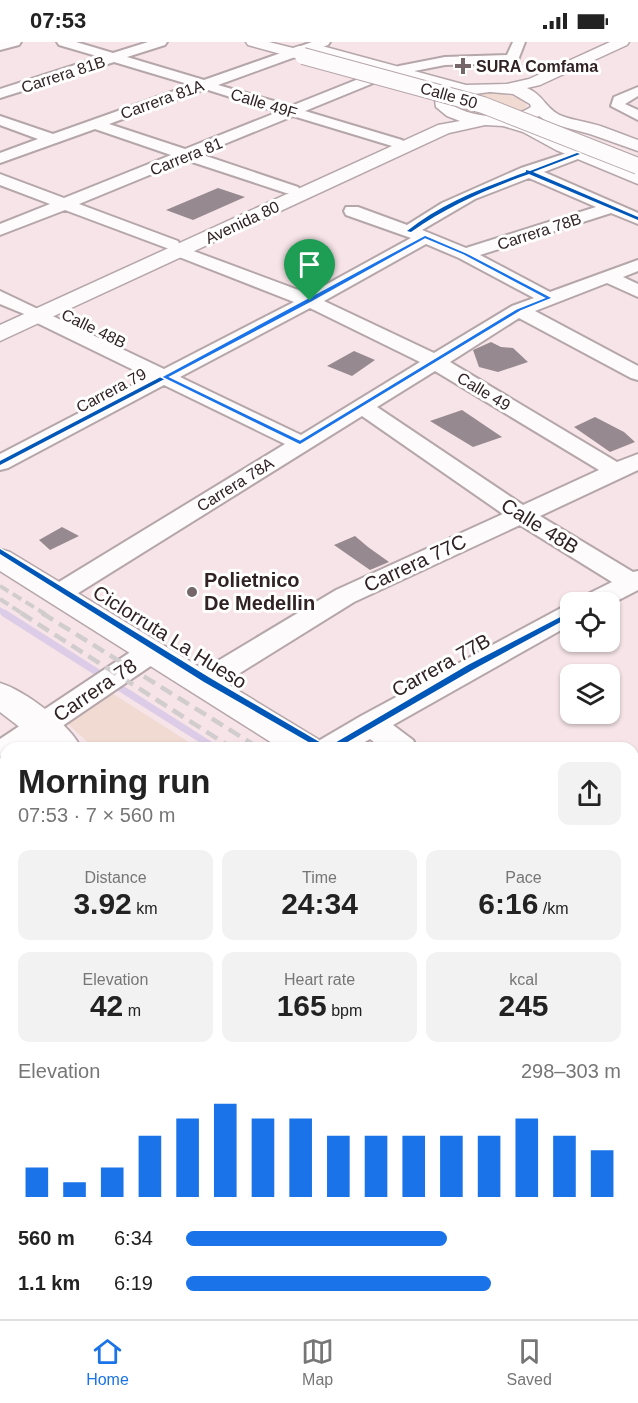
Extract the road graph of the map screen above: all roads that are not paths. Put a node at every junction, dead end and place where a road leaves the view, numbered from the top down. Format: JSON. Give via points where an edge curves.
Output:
{"nodes":[{"id":1,"x":15,"y":42,"type":"edge"},
{"id":2,"x":63,"y":42,"type":"edge"},
{"id":3,"x":161,"y":42,"type":"edge"},
{"id":4,"x":253,"y":42,"type":"edge"},
{"id":5,"x":324,"y":42,"type":"edge"},
{"id":6,"x":519,"y":42,"type":"edge"},
{"id":7,"x":622,"y":42,"type":"edge"},
{"id":8,"x":634,"y":42,"type":"edge"},
{"id":9,"x":0,"y":46,"type":"edge"},
{"id":10,"x":290,"y":48,"type":"edge"},
{"id":11,"x":113,"y":57,"type":"junction"},
{"id":12,"x":399,"y":70,"type":"junction"},
{"id":13,"x":185,"y":79,"type":"junction"},
{"id":14,"x":371,"y":79,"type":"junction"},
{"id":15,"x":203,"y":84,"type":"junction"},
{"id":16,"x":464,"y":89,"type":"junction"},
{"id":17,"x":505,"y":89,"type":"junction"},
{"id":18,"x":638,"y":91,"type":"edge"},
{"id":19,"x":0,"y":94,"type":"edge"},
{"id":20,"x":537,"y":104,"type":"junction"},
{"id":21,"x":445,"y":105,"type":"junction"},
{"id":22,"x":293,"y":111,"type":"junction"},
{"id":23,"x":638,"y":116,"type":"edge"},
{"id":24,"x":0,"y":120,"type":"edge"},
{"id":25,"x":493,"y":120,"type":"junction"},
{"id":26,"x":94,"y":124,"type":"junction"},
{"id":27,"x":35,"y":133,"type":"junction"},
{"id":28,"x":52,"y":139,"type":"junction"},
{"id":29,"x":634,"y":141,"type":"edge"},
{"id":30,"x":397,"y":143,"type":"junction"},
{"id":31,"x":0,"y":145,"type":"edge"},
{"id":32,"x":578,"y":154,"type":"junction"},
{"id":33,"x":188,"y":155,"type":"junction"},
{"id":34,"x":0,"y":158,"type":"edge"},
{"id":35,"x":638,"y":159,"type":"edge"},
{"id":36,"x":638,"y":166,"type":"edge"},
{"id":37,"x":527,"y":171,"type":"junction"},
{"id":38,"x":0,"y":178,"type":"edge"},
{"id":39,"x":638,"y":178,"type":"edge"},
{"id":40,"x":292,"y":190,"type":"junction"},
{"id":41,"x":66,"y":204,"type":"junction"},
{"id":42,"x":613,"y":207,"type":"junction"},
{"id":43,"x":352,"y":210,"type":"dead end"},
{"id":44,"x":638,"y":219,"type":"edge"},
{"id":45,"x":0,"y":230,"type":"edge"},
{"id":46,"x":417,"y":234,"type":"junction"},
{"id":47,"x":176,"y":248,"type":"junction"},
{"id":48,"x":465,"y":254,"type":"junction"},
{"id":49,"x":638,"y":265,"type":"edge"},
{"id":50,"x":607,"y":276,"type":"junction"},
{"id":51,"x":638,"y":291,"type":"edge"},
{"id":52,"x":0,"y":297,"type":"edge"},
{"id":53,"x":550,"y":298,"type":"junction"},
{"id":54,"x":310,"y":301,"type":"junction"},
{"id":55,"x":519,"y":310,"type":"junction"},
{"id":56,"x":33,"y":313,"type":"junction"},
{"id":57,"x":0,"y":323,"type":"edge"},
{"id":58,"x":0,"y":334,"type":"edge"},
{"id":59,"x":434,"y":361,"type":"junction"},
{"id":60,"x":638,"y":374,"type":"edge"},
{"id":61,"x":164,"y":377,"type":"junction"},
{"id":62,"x":361,"y":406,"type":"junction"},
{"id":63,"x":300,"y":443,"type":"junction"},
{"id":64,"x":638,"y":460,"type":"edge"},
{"id":65,"x":0,"y":463,"type":"edge"},
{"id":66,"x":616,"y":471,"type":"junction"},
{"id":67,"x":519,"y":514,"type":"junction"},
{"id":68,"x":0,"y":558,"type":"edge"},
{"id":69,"x":634,"y":580,"type":"edge"},
{"id":70,"x":612,"y":592,"type":"edge"},
{"id":71,"x":58,"y":594,"type":"junction"},
{"id":72,"x":560,"y":619,"type":"edge"},
{"id":73,"x":151,"y":652,"type":"junction"},
{"id":74,"x":201,"y":684,"type":"junction"},
{"id":75,"x":0,"y":694,"type":"edge"},
{"id":76,"x":371,"y":724,"type":"junction"},
{"id":77,"x":53,"y":737,"type":"edge"},
{"id":78,"x":36,"y":742,"type":"edge"},
{"id":79,"x":296,"y":742,"type":"edge"},
{"id":80,"x":341,"y":742,"type":"edge"},
{"id":81,"x":394,"y":742,"type":"edge"}],
"edges":[{"from":1,"to":9,"type":"street"},
{"from":2,"to":11,"type":"street","name":"Calle 49F"},
{"from":3,"to":11,"type":"street","name":"Carrera 81B"},
{"from":4,"to":10,"type":"main road","name":"Calle 50"},
{"from":5,"to":10,"type":"street","name":"Carrera 81A"},
{"from":6,"to":12,"type":"street","via":[[510,59],[462,56]]},
{"from":7,"to":17,"type":"main road","via":[[530,83]]},
{"from":8,"to":20,"type":"main road","via":[[552,80],[540,90]]},
{"from":10,"to":12,"type":"main road","via":[[322,50]]},
{"from":10,"to":13,"type":"street","name":"Carrera 81A"},
{"from":10,"to":14,"type":"main road","via":[[314,64]]},
{"from":10,"to":15,"type":"street","name":"Carrera 81A"},
{"from":10,"to":35,"type":"main road","name":"Calle 50","via":[[492,101]]},
{"from":10,"to":36,"type":"main road","name":"Calle 50","bridge":true,"via":[[483,105]]},
{"from":11,"to":13,"type":"street","name":"Calle 49F"},
{"from":11,"to":19,"type":"street","name":"Carrera 81B"},
{"from":12,"to":16,"type":"main road"},
{"from":13,"to":15,"type":"street","name":"Calle 49F"},
{"from":13,"to":27,"type":"street","name":"Carrera 81A"},
{"from":14,"to":21,"type":"main road","via":[[426,91]]},
{"from":14,"to":22,"type":"street","name":"Carrera 81"},
{"from":15,"to":22,"type":"street","name":"Calle 49F"},
{"from":15,"to":26,"type":"street","name":"Carrera 81A"},
{"from":16,"to":17,"type":"main road"},
{"from":16,"to":21,"type":"main road","name":"Avenida 80","via":[[447,95]]},
{"from":17,"to":20,"type":"main road"},
{"from":18,"to":23,"type":"street","via":[[619,100],[618,106]]},
{"from":20,"to":25,"type":"main road","name":"Avenida 80","via":[[526,117]]},
{"from":20,"to":29,"type":"main road","via":[[555,119]]},
{"from":21,"to":25,"type":"main road","via":[[463,117]]},
{"from":21,"to":30,"type":"main road","name":"Avenida 80","via":[[436,123]]},
{"from":22,"to":30,"type":"street","name":"Calle 49F"},
{"from":22,"to":33,"type":"street","name":"Carrera 81"},
{"from":24,"to":27,"type":"street"},
{"from":25,"to":32,"type":"main road","via":[[529,128]]},
{"from":25,"to":47,"type":"main road","name":"Avenida 80","via":[[444,129]]},
{"from":26,"to":28,"type":"street","name":"Carrera 81A"},
{"from":26,"to":33,"type":"street"},
{"from":27,"to":28,"type":"street"},
{"from":27,"to":31,"type":"street","name":"Carrera 81A"},
{"from":28,"to":34,"type":"street","name":"Carrera 81A"},
{"from":30,"to":40,"type":"main road","name":"Avenida 80"},
{"from":32,"to":37,"type":"street","name":"Carrera 79"},
{"from":32,"to":39,"type":"main road"},
{"from":33,"to":40,"type":"street"},
{"from":33,"to":41,"type":"street","name":"Carrera 81"},
{"from":37,"to":42,"type":"street"},
{"from":37,"to":46,"type":"street","name":"Carrera 79","via":[[424,219]]},
{"from":38,"to":41,"type":"street","name":"Calle 49"},
{"from":40,"to":47,"type":"main road","name":"Avenida 80"},
{"from":41,"to":45,"type":"street","name":"Carrera 81"},
{"from":41,"to":47,"type":"street","name":"Calle 49"},
{"from":42,"to":44,"type":"street"},
{"from":42,"to":48,"type":"street","name":"Carrera 78B"},
{"from":43,"to":46,"type":"street"},
{"from":46,"to":48,"type":"street"},
{"from":46,"to":54,"type":"street","name":"Carrera 79"},
{"from":47,"to":54,"type":"street","name":"Calle 49"},
{"from":47,"to":56,"type":"main road","name":"Avenida 80"},
{"from":48,"to":53,"type":"street"},
{"from":49,"to":50,"type":"street","name":"Carrera 78A"},
{"from":50,"to":51,"type":"street"},
{"from":50,"to":53,"type":"street","name":"Carrera 78A"},
{"from":52,"to":56,"type":"street","name":"Calle 48B"},
{"from":53,"to":55,"type":"street","name":"Carrera 78A"},
{"from":54,"to":59,"type":"street","name":"Calle 49"},
{"from":54,"to":61,"type":"street","name":"Carrera 79"},
{"from":55,"to":59,"type":"street","name":"Carrera 78A"},
{"from":55,"to":60,"type":"street"},
{"from":56,"to":57,"type":"main road","name":"Avenida 80"},
{"from":56,"to":58,"type":"main road","name":"Avenida 80"},
{"from":56,"to":61,"type":"street","name":"Calle 48B"},
{"from":59,"to":62,"type":"street","name":"Carrera 78A"},
{"from":59,"to":66,"type":"street","name":"Calle 49"},
{"from":61,"to":63,"type":"street","name":"Calle 48B"},
{"from":61,"to":65,"type":"street","name":"Carrera 79"},
{"from":62,"to":63,"type":"street","name":"Carrera 78A"},
{"from":62,"to":67,"type":"street","name":"Calle 48B"},
{"from":63,"to":71,"type":"street","name":"Carrera 78A"},
{"from":64,"to":66,"type":"street","name":"Carrera 77C"},
{"from":66,"to":67,"type":"street","name":"Carrera 77C"},
{"from":67,"to":69,"type":"street","name":"Calle 48B"},
{"from":67,"to":74,"type":"street","name":"Carrera 77C","via":[[345,596]]},
{"from":68,"to":71,"type":"main road"},
{"from":69,"to":70,"type":"street"},
{"from":71,"to":73,"type":"main road"},
{"from":72,"to":76,"type":"street","name":"Carrera 77B"},
{"from":73,"to":74,"type":"main road"},
{"from":73,"to":77,"type":"street","name":"Carrera 78","via":[[69,708]]},
{"from":74,"to":79,"type":"main road"},
{"from":75,"to":77,"type":"main road"},
{"from":76,"to":80,"type":"street","name":"Carrera 77B"},
{"from":76,"to":81,"type":"street"},
{"from":77,"to":78,"type":"street","name":"Carrera 78"}]}
